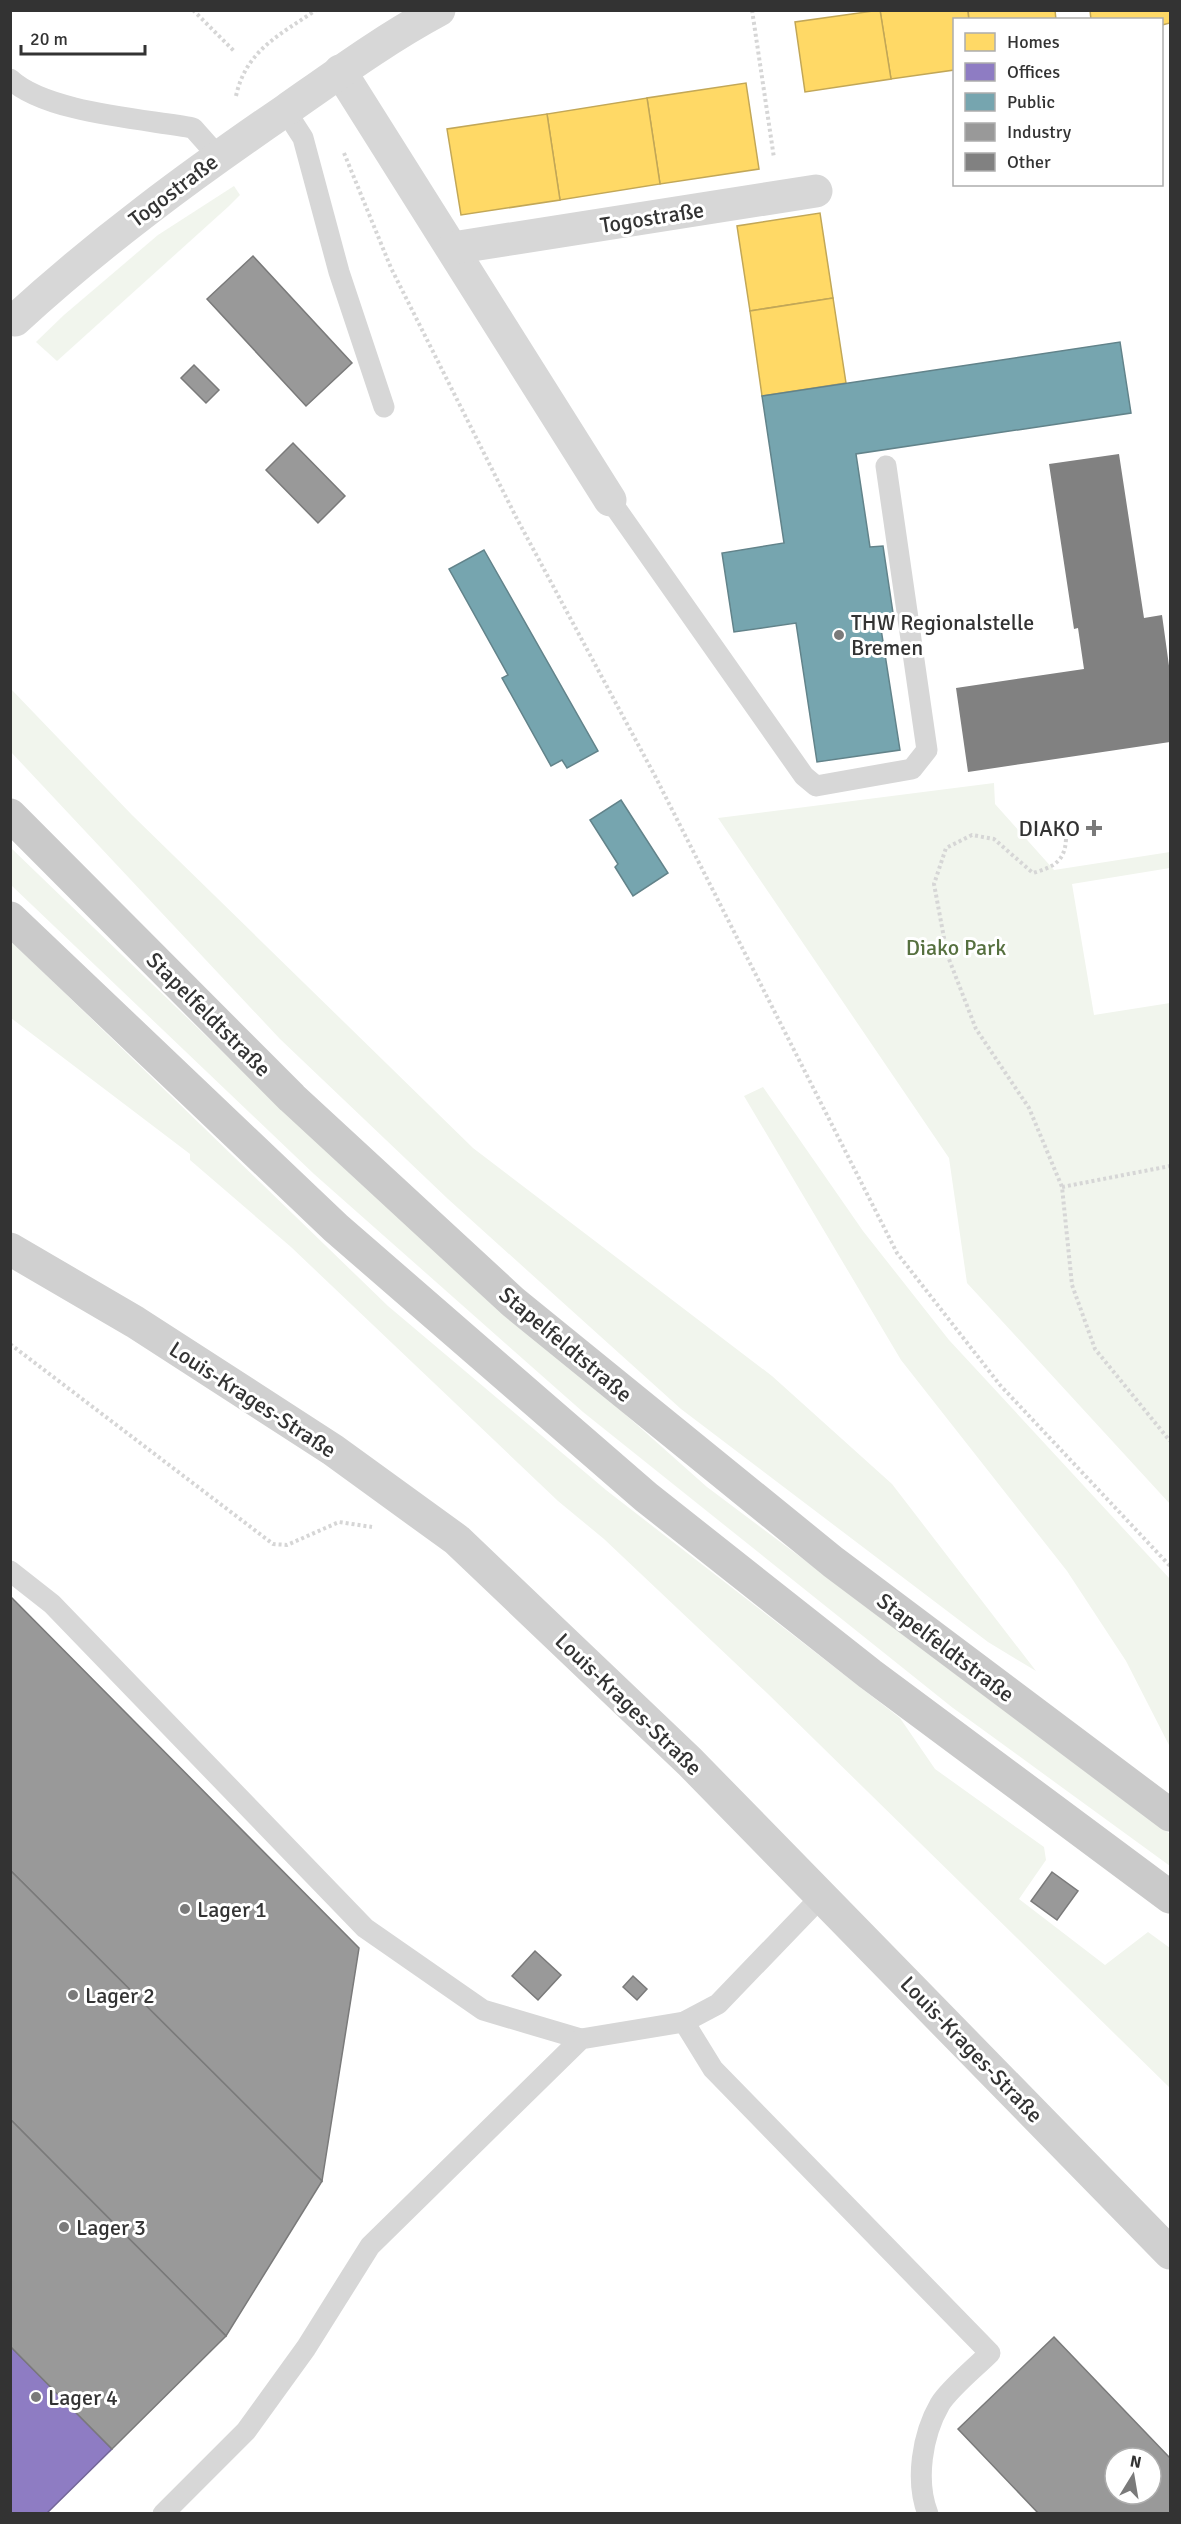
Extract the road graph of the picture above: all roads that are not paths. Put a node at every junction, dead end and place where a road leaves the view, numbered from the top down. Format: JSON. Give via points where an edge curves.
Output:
{"nodes":[{"id":1,"x":439,"y":10,"type":"edge"},
{"id":2,"x":340,"y":71,"type":"junction"},
{"id":3,"x":10,"y":79,"type":"edge"},
{"id":4,"x":285,"y":110,"type":"junction"},
{"id":5,"x":217,"y":155,"type":"junction"},
{"id":6,"x":816,"y":191,"type":"dead end"},
{"id":7,"x":453,"y":248,"type":"junction"},
{"id":8,"x":15,"y":320,"type":"dead end"},
{"id":9,"x":384,"y":407,"type":"dead end"},
{"id":10,"x":886,"y":466,"type":"dead end"},
{"id":11,"x":610,"y":500,"type":"joint"},
{"id":12,"x":10,"y":815,"type":"edge"},
{"id":13,"x":10,"y":918,"type":"edge"},
{"id":14,"x":10,"y":1250,"type":"edge"},
{"id":15,"x":10,"y":1571,"type":"edge"},
{"id":16,"x":1170,"y":1815,"type":"edge"},
{"id":17,"x":822,"y":1896,"type":"junction"},
{"id":18,"x":1170,"y":1897,"type":"edge"},
{"id":19,"x":684,"y":2022,"type":"junction"},
{"id":20,"x":581,"y":2039,"type":"junction"},
{"id":21,"x":1170,"y":2253,"type":"edge"},
{"id":22,"x":163,"y":2514,"type":"edge"},
{"id":23,"x":928,"y":2514,"type":"edge"}],
"edges":[{"from":1,"to":2,"type":"street","name":"Togostraße","via":[[399,31]]},
{"from":2,"to":4,"type":"street","name":"Togostraße"},
{"from":2,"to":7,"type":"street"},
{"from":3,"to":5,"type":"lane","via":[[19,87],[69,107],[194,128]]},
{"from":4,"to":5,"type":"street","name":"Togostraße"},
{"from":4,"to":9,"type":"lane","via":[[303,138],[339,272]]},
{"from":5,"to":8,"type":"street","name":"Togostraße","via":[[73,266]]},
{"from":6,"to":7,"type":"street","name":"Togostraße"},
{"from":7,"to":11,"type":"street"},
{"from":10,"to":11,"type":"lane","via":[[927,750],[912,769],[816,786],[804,776]]},
{"from":12,"to":16,"type":"main road","name":"Stapelfeldtstraße","via":[[292,1098],[513,1302],[833,1562]]},
{"from":13,"to":18,"type":"main road","via":[[336,1228],[646,1497],[870,1674]]},
{"from":14,"to":17,"type":"street","name":"Louis-Krages-Straße","via":[[135,1322],[333,1450],[458,1540],[690,1762]]},
{"from":15,"to":20,"type":"lane","via":[[52,1605],[365,1928],[483,2010]]},
{"from":17,"to":19,"type":"lane","via":[[718,2004]]},
{"from":17,"to":21,"type":"street","name":"Louis-Krages-Straße"},
{"from":19,"to":20,"type":"lane"},
{"from":19,"to":23,"type":"lane","via":[[713,2069],[990,2353],[940,2403],[920,2474]]},
{"from":20,"to":22,"type":"lane","via":[[370,2246],[306,2348],[246,2431]]}]}
